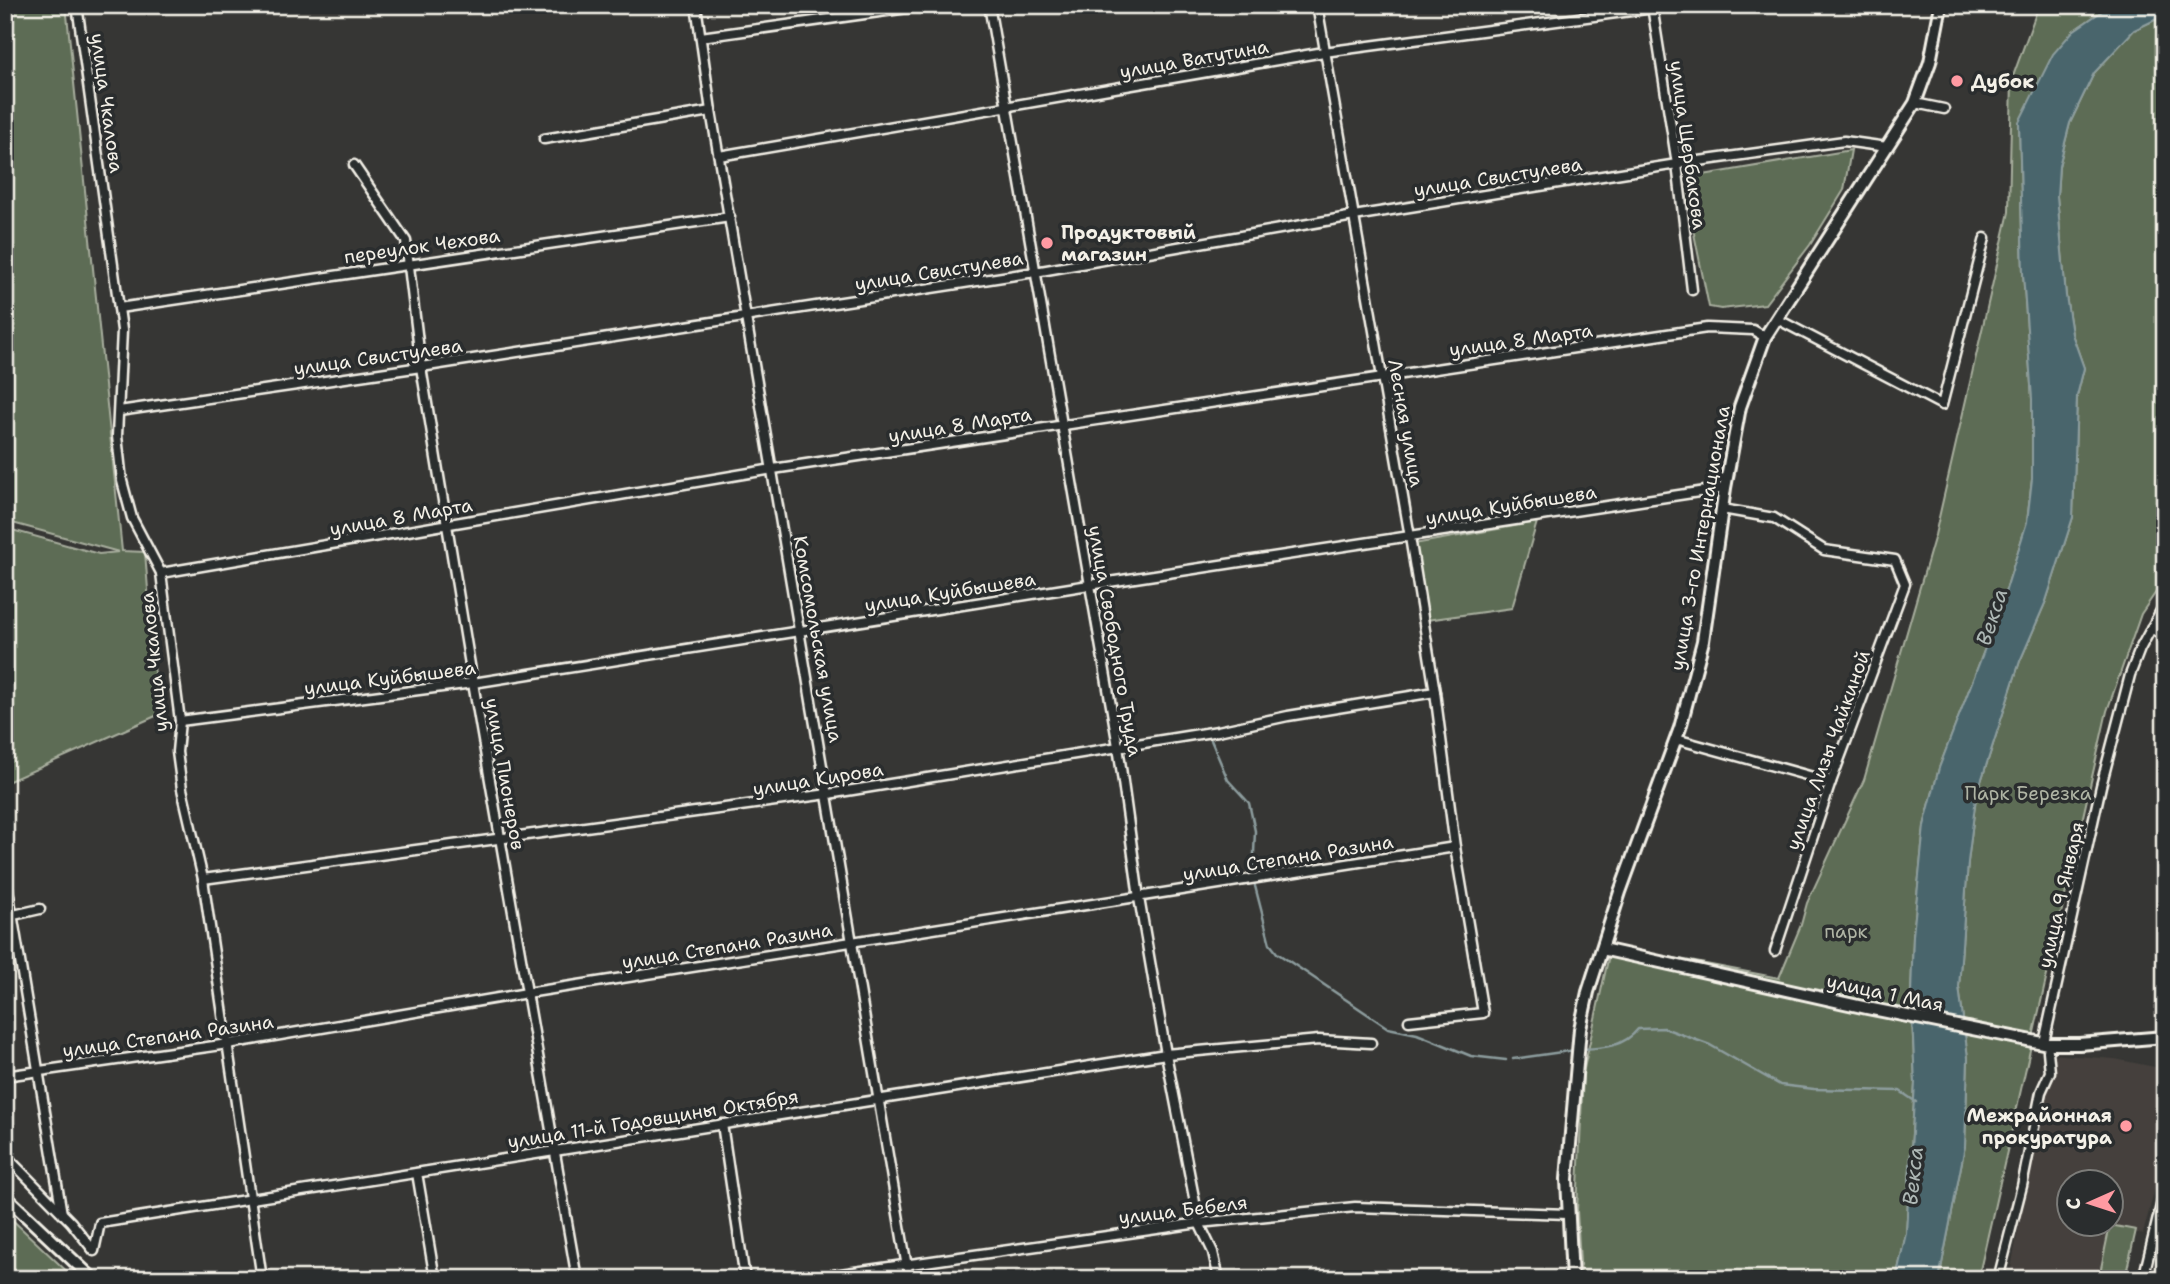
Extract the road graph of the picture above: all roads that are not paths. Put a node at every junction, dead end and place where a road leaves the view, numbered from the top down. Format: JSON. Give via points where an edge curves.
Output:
{"nodes":[{"id":1,"x":77,"y":5,"type":"edge"},
{"id":2,"x":696,"y":5,"type":"edge"},
{"id":3,"x":929,"y":5,"type":"edge"},
{"id":4,"x":989,"y":5,"type":"edge"},
{"id":5,"x":1317,"y":5,"type":"edge"},
{"id":6,"x":1676,"y":5,"type":"edge"},
{"id":7,"x":1941,"y":5,"type":"edge"},
{"id":8,"x":1652,"y":7,"type":"edge"},
{"id":9,"x":701,"y":37,"type":"junction"},
{"id":10,"x":1324,"y":52,"type":"junction"},
{"id":11,"x":1914,"y":103,"type":"junction"},
{"id":12,"x":1008,"y":108,"type":"junction"},
{"id":13,"x":1944,"y":109,"type":"dead end"},
{"id":14,"x":711,"y":111,"type":"junction"},
{"id":15,"x":544,"y":139,"type":"dead end"},
{"id":16,"x":1887,"y":147,"type":"junction"},
{"id":17,"x":719,"y":156,"type":"junction"},
{"id":18,"x":1677,"y":164,"type":"junction"},
{"id":19,"x":354,"y":165,"type":"dead end"},
{"id":20,"x":1354,"y":216,"type":"junction"},
{"id":21,"x":730,"y":217,"type":"junction"},
{"id":22,"x":1985,"y":238,"type":"dead end"},
{"id":23,"x":409,"y":263,"type":"junction"},
{"id":24,"x":1035,"y":272,"type":"junction"},
{"id":25,"x":1692,"y":290,"type":"dead end"},
{"id":26,"x":119,"y":308,"type":"junction"},
{"id":27,"x":747,"y":317,"type":"junction"},
{"id":28,"x":1777,"y":319,"type":"junction"},
{"id":29,"x":1765,"y":337,"type":"junction"},
{"id":30,"x":421,"y":367,"type":"junction"},
{"id":31,"x":1382,"y":376,"type":"junction"},
{"id":32,"x":119,"y":411,"type":"junction"},
{"id":33,"x":1062,"y":425,"type":"junction"},
{"id":34,"x":773,"y":469,"type":"junction"},
{"id":35,"x":1725,"y":488,"type":"junction"},
{"id":36,"x":1722,"y":509,"type":"junction"},
{"id":37,"x":447,"y":526,"type":"junction"},
{"id":38,"x":1410,"y":537,"type":"junction"},
{"id":39,"x":161,"y":573,"type":"junction"},
{"id":40,"x":1089,"y":585,"type":"junction"},
{"id":41,"x":2165,"y":603,"type":"edge"},
{"id":42,"x":2151,"y":628,"type":"junction"},
{"id":43,"x":801,"y":633,"type":"junction"},
{"id":44,"x":2165,"y":637,"type":"edge"},
{"id":45,"x":473,"y":683,"type":"junction"},
{"id":46,"x":1435,"y":692,"type":"junction"},
{"id":47,"x":180,"y":721,"type":"junction"},
{"id":48,"x":1676,"y":739,"type":"junction"},
{"id":49,"x":1118,"y":746,"type":"junction"},
{"id":50,"x":1830,"y":782,"type":"junction"},
{"id":51,"x":828,"y":794,"type":"junction"},
{"id":52,"x":500,"y":839,"type":"junction"},
{"id":53,"x":1455,"y":847,"type":"junction"},
{"id":54,"x":5,"y":871,"type":"edge"},
{"id":55,"x":203,"y":879,"type":"junction"},
{"id":56,"x":1139,"y":898,"type":"junction"},
{"id":57,"x":40,"y":909,"type":"dead end"},
{"id":58,"x":10,"y":917,"type":"edge"},
{"id":59,"x":851,"y":942,"type":"junction"},
{"id":60,"x":1601,"y":949,"type":"junction"},
{"id":61,"x":1775,"y":951,"type":"dead end"},
{"id":62,"x":527,"y":993,"type":"junction"},
{"id":63,"x":1409,"y":1021,"type":"dead end"},
{"id":64,"x":2165,"y":1037,"type":"edge"},
{"id":65,"x":2045,"y":1038,"type":"dead end"},
{"id":66,"x":1371,"y":1043,"type":"dead end"},
{"id":67,"x":228,"y":1044,"type":"junction"},
{"id":68,"x":2048,"y":1051,"type":"dead end"},
{"id":69,"x":1166,"y":1054,"type":"junction"},
{"id":70,"x":37,"y":1071,"type":"junction"},
{"id":71,"x":5,"y":1076,"type":"edge"},
{"id":72,"x":878,"y":1100,"type":"junction"},
{"id":73,"x":722,"y":1125,"type":"junction"},
{"id":74,"x":555,"y":1151,"type":"junction"},
{"id":75,"x":5,"y":1154,"type":"edge"},
{"id":76,"x":417,"y":1173,"type":"junction"},
{"id":77,"x":2165,"y":1189,"type":"edge"},
{"id":78,"x":5,"y":1196,"type":"edge"},
{"id":79,"x":250,"y":1199,"type":"junction"},
{"id":80,"x":62,"y":1214,"type":"junction"},
{"id":81,"x":1569,"y":1214,"type":"junction"},
{"id":82,"x":1199,"y":1223,"type":"junction"},
{"id":83,"x":906,"y":1265,"type":"junction"},
{"id":84,"x":93,"y":1279,"type":"edge"},
{"id":85,"x":262,"y":1279,"type":"edge"},
{"id":86,"x":435,"y":1279,"type":"edge"},
{"id":87,"x":577,"y":1279,"type":"edge"},
{"id":88,"x":745,"y":1279,"type":"edge"},
{"id":89,"x":805,"y":1279,"type":"edge"},
{"id":90,"x":909,"y":1279,"type":"edge"},
{"id":91,"x":1219,"y":1279,"type":"edge"},
{"id":92,"x":1572,"y":1279,"type":"edge"},
{"id":93,"x":1998,"y":1279,"type":"edge"},
{"id":94,"x":2143,"y":1279,"type":"edge"}],
"edges":[{"from":1,"to":26,"type":"street","name":"улица Чкалова"},
{"from":2,"to":9,"type":"street","name":"Комсомольская улица"},
{"from":3,"to":9,"type":"street"},
{"from":4,"to":12,"type":"street","name":"улица Свободного Труда"},
{"from":5,"to":10,"type":"street","name":"Лесная улица"},
{"from":6,"to":8,"type":"street","name":"улица Ватутина"},
{"from":7,"to":11,"type":"main road","name":"улица 3-го Интернационала","via":[[1930,62]]},
{"from":8,"to":10,"type":"street","name":"улица Ватутина"},
{"from":8,"to":18,"type":"street","name":"улица Щербакова"},
{"from":9,"to":14,"type":"street","name":"Комсомольская улица"},
{"from":10,"to":12,"type":"street","name":"улица Ватутина"},
{"from":10,"to":20,"type":"street","name":"Лесная улица"},
{"from":11,"to":13,"type":"street"},
{"from":11,"to":16,"type":"main road","name":"улица 3-го Интернационала"},
{"from":12,"to":17,"type":"street","name":"улица Ватутина"},
{"from":12,"to":24,"type":"street","name":"улица Свободного Труда"},
{"from":14,"to":15,"type":"street"},
{"from":14,"to":17,"type":"street","name":"Комсомольская улица"},
{"from":16,"to":18,"type":"street","name":"улица Свистулева","via":[[1844,141]]},
{"from":16,"to":28,"type":"main road","name":"улица 3-го Интернационала"},
{"from":17,"to":21,"type":"street","name":"Комсомольская улица"},
{"from":18,"to":20,"type":"street","name":"улица Свистулева"},
{"from":18,"to":25,"type":"street","name":"улица Щербакова"},
{"from":19,"to":23,"type":"street","name":"улица Пионеров","via":[[406,241]]},
{"from":20,"to":24,"type":"street","name":"улица Свистулева"},
{"from":20,"to":31,"type":"street","name":"Лесная улица"},
{"from":21,"to":23,"type":"street","name":"переулок Чехова"},
{"from":21,"to":27,"type":"street","name":"Комсомольская улица"},
{"from":22,"to":28,"type":"street","via":[[1942,405]]},
{"from":23,"to":26,"type":"street","name":"переулок Чехова"},
{"from":23,"to":30,"type":"street","name":"улица Пионеров"},
{"from":24,"to":27,"type":"street","name":"улица Свистулева"},
{"from":24,"to":33,"type":"street","name":"улица Свободного Труда"},
{"from":26,"to":32,"type":"street","name":"улица Чкалова"},
{"from":27,"to":30,"type":"street","name":"улица Свистулева"},
{"from":27,"to":34,"type":"street","name":"Комсомольская улица"},
{"from":28,"to":29,"type":"main road","name":"улица 3-го Интернационала"},
{"from":29,"to":31,"type":"street","name":"улица 8 Марта","via":[[1753,330],[1707,328]]},
{"from":29,"to":35,"type":"main road","name":"улица 3-го Интернационала","via":[[1740,407]]},
{"from":30,"to":32,"type":"street","name":"улица Свистулева"},
{"from":30,"to":37,"type":"street","name":"улица Пионеров"},
{"from":31,"to":33,"type":"street","name":"улица 8 Марта"},
{"from":31,"to":38,"type":"street","name":"Лесная улица"},
{"from":32,"to":39,"type":"street","name":"улица Чкалова","via":[[122,481],[132,518]]},
{"from":33,"to":34,"type":"street","name":"улица 8 Марта"},
{"from":33,"to":40,"type":"street","name":"улица Свободного Труда"},
{"from":34,"to":37,"type":"street","name":"улица 8 Марта"},
{"from":34,"to":43,"type":"street","name":"Комсомольская улица"},
{"from":35,"to":36,"type":"main road","name":"улица 3-го Интернационала"},
{"from":35,"to":38,"type":"street","name":"улица Куйбышева"},
{"from":36,"to":48,"type":"main road","name":"улица 3-го Интернационала","via":[[1703,641]]},
{"from":36,"to":50,"type":"street","name":"улица Лизы Чайкиной","via":[[1774,518],[1824,550],[1895,560],[1905,584]]},
{"from":37,"to":39,"type":"street","name":"улица 8 Марта"},
{"from":37,"to":45,"type":"street","name":"улица Пионеров"},
{"from":38,"to":40,"type":"street","name":"улица Куйбышева"},
{"from":38,"to":46,"type":"street","name":"Лесная улица"},
{"from":39,"to":47,"type":"street","name":"улица Чкалова"},
{"from":40,"to":43,"type":"street","name":"улица Куйбышева"},
{"from":40,"to":49,"type":"street","name":"улица Свободного Труда"},
{"from":41,"to":42,"type":"street","name":"улица 9 Января"},
{"from":42,"to":44,"type":"street"},
{"from":42,"to":65,"type":"street","name":"улица 9 Января","via":[[2126,688]]},
{"from":43,"to":45,"type":"street","name":"улица Куйбышева"},
{"from":43,"to":51,"type":"street","name":"Комсомольская улица"},
{"from":45,"to":47,"type":"street","name":"улица Куйбышева"},
{"from":45,"to":52,"type":"street","name":"улица Пионеров"},
{"from":46,"to":49,"type":"street","name":"улица Кирова"},
{"from":46,"to":53,"type":"street","name":"Лесная улица"},
{"from":47,"to":55,"type":"street","name":"улица Чкалова","via":[[177,752],[182,789]]},
{"from":48,"to":50,"type":"street"},
{"from":48,"to":60,"type":"main road","name":"улица 3-го Интернационала"},
{"from":49,"to":51,"type":"street","name":"улица Кирова"},
{"from":49,"to":56,"type":"street","name":"улица Свободного Труда"},
{"from":50,"to":61,"type":"street","name":"улица Лизы Чайкиной"},
{"from":51,"to":52,"type":"street","name":"улица Кирова"},
{"from":51,"to":59,"type":"street","name":"Комсомольская улица"},
{"from":52,"to":55,"type":"street","name":"улица Кирова"},
{"from":52,"to":62,"type":"street","name":"улица Пионеров"},
{"from":53,"to":56,"type":"street","name":"улица Степана Разина"},
{"from":53,"to":63,"type":"street","name":"Лесная улица","via":[[1483,1013]]},
{"from":54,"to":58,"type":"street"},
{"from":55,"to":67,"type":"street","name":"улица Чкалова"},
{"from":56,"to":59,"type":"street","name":"улица Степана Разина"},
{"from":56,"to":69,"type":"street","name":"улица Свободного Труда"},
{"from":57,"to":58,"type":"street"},
{"from":58,"to":70,"type":"street"},
{"from":59,"to":62,"type":"street","name":"улица Степана Разина"},
{"from":59,"to":72,"type":"street","name":"Комсомольская улица"},
{"from":60,"to":64,"type":"main road","name":"улица 1 Мая","via":[[1867,1008],[2059,1044]]},
{"from":60,"to":81,"type":"main road","name":"улица 3-го Интернационала","via":[[1580,1029],[1567,1179]]},
{"from":62,"to":67,"type":"street","name":"улица Степана Разина"},
{"from":62,"to":74,"type":"street","name":"улица Пионеров"},
{"from":66,"to":69,"type":"street","name":"улица 11-й Годовщины Октября","via":[[1318,1040]]},
{"from":67,"to":70,"type":"street","name":"улица Степана Разина"},
{"from":67,"to":79,"type":"street","name":"улица Чкалова"},
{"from":68,"to":93,"type":"street","via":[[2050,1072],[2041,1092]]},
{"from":69,"to":72,"type":"street","name":"улица 11-й Годовщины Октября"},
{"from":69,"to":82,"type":"street","name":"улица Свободного Труда"},
{"from":70,"to":71,"type":"street","name":"улица Степана Разина"},
{"from":70,"to":80,"type":"street"},
{"from":72,"to":73,"type":"street","name":"улица 11-й Годовщины Октября"},
{"from":72,"to":83,"type":"street","name":"Комсомольская улица"},
{"from":73,"to":74,"type":"street","name":"улица 11-й Годовщины Октября"},
{"from":73,"to":88,"type":"street"},
{"from":74,"to":76,"type":"street","name":"улица 11-й Годовщины Октября"},
{"from":74,"to":87,"type":"street","name":"улица Пионеров"},
{"from":75,"to":80,"type":"street","name":"улица 11-й Годовщины Октября"},
{"from":76,"to":79,"type":"street","name":"улица 11-й Годовщины Октября"},
{"from":76,"to":86,"type":"street"},
{"from":77,"to":94,"type":"street"},
{"from":78,"to":84,"type":"main road"},
{"from":79,"to":80,"type":"street","name":"улица 11-й Годовщины Октября","via":[[100,1223],[94,1251]]},
{"from":79,"to":85,"type":"street","name":"улица Чкалова"},
{"from":81,"to":82,"type":"street","name":"улица Бебеля","via":[[1355,1207]]},
{"from":81,"to":92,"type":"main road","name":"улица 3-го Интернационала"},
{"from":82,"to":83,"type":"street","name":"улица Бебеля"},
{"from":82,"to":91,"type":"street","name":"улица Свободного Труда"},
{"from":83,"to":89,"type":"street","name":"улица Бебеля"},
{"from":83,"to":90,"type":"street","name":"Комсомольская улица"}]}
